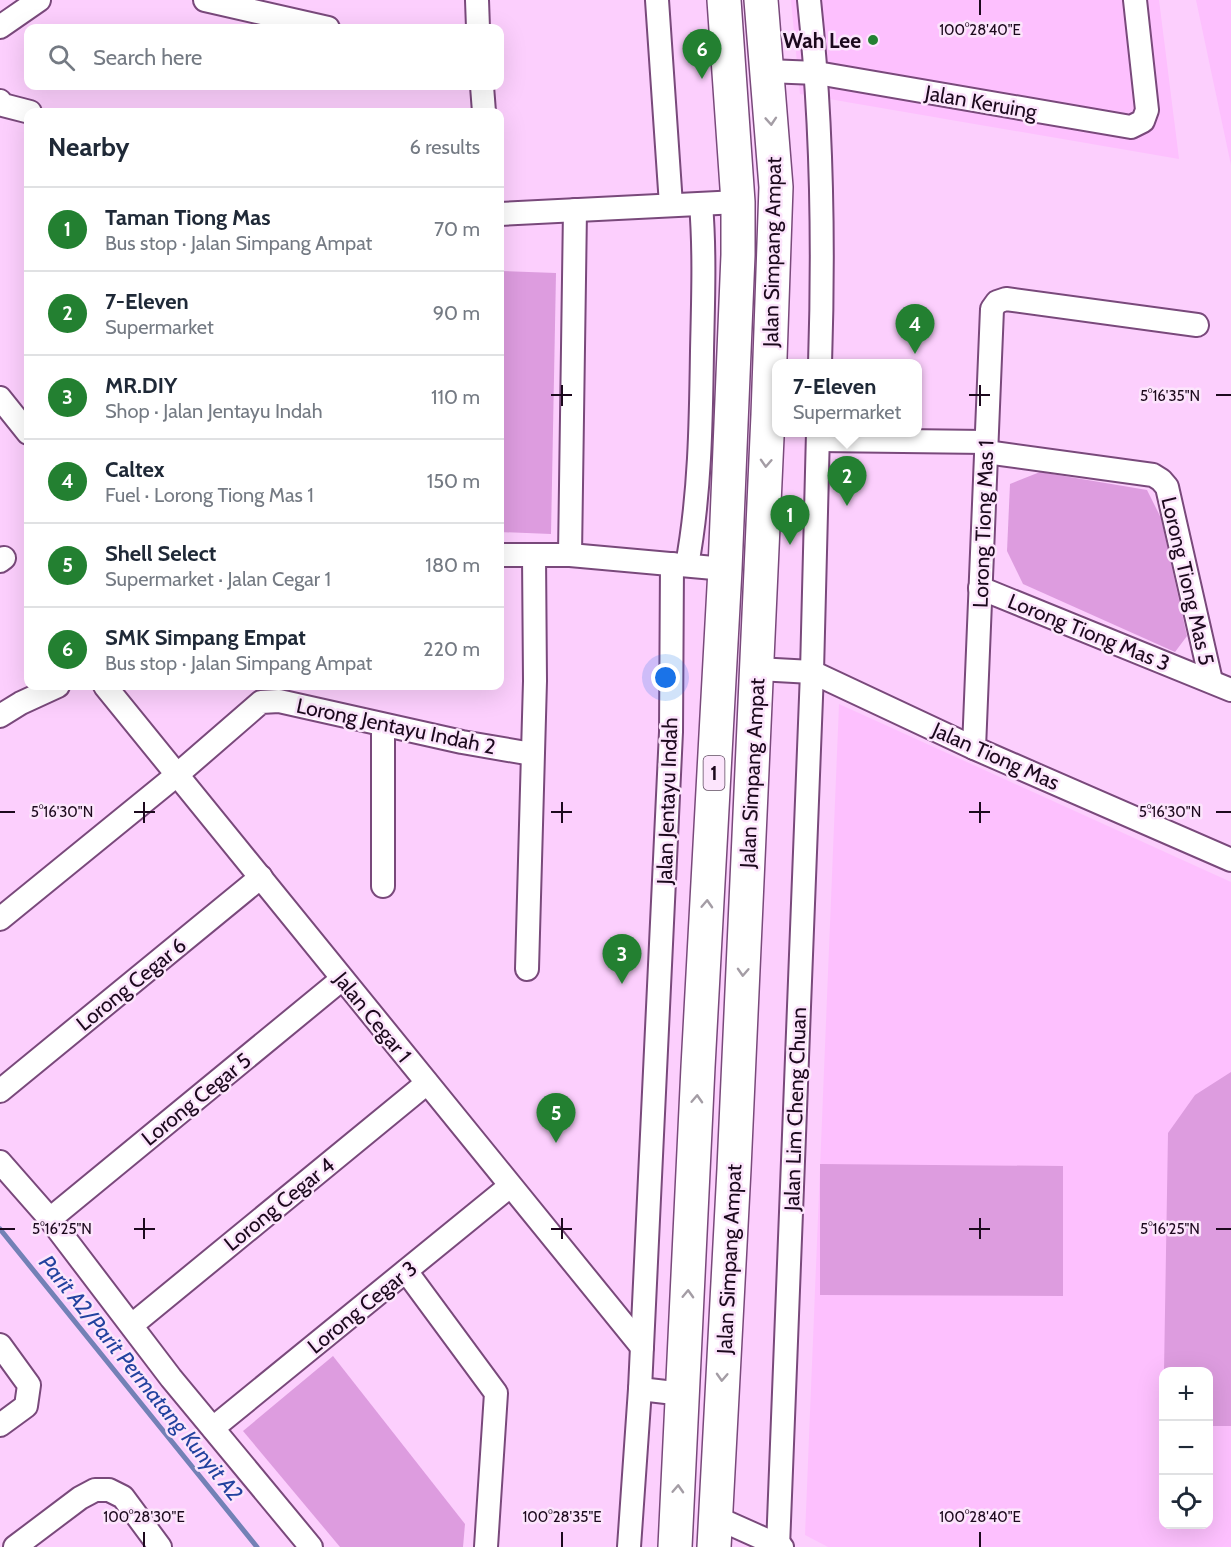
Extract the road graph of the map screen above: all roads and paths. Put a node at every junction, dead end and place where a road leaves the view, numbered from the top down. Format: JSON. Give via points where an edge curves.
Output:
{"nodes":[{"id":1,"x":39,"y":0,"type":"edge"},
{"id":2,"x":205,"y":0,"type":"edge"},
{"id":3,"x":477,"y":0,"type":"edge"},
{"id":4,"x":657,"y":0,"type":"edge"},
{"id":5,"x":724,"y":0,"type":"edge"},
{"id":6,"x":761,"y":0,"type":"edge"},
{"id":7,"x":809,"y":0,"type":"edge"},
{"id":8,"x":1135,"y":0,"type":"edge"},
{"id":9,"x":310,"y":24,"type":"edge"},
{"id":10,"x":478,"y":24,"type":"edge"},
{"id":11,"x":0,"y":27,"type":"edge"},
{"id":12,"x":767,"y":71,"type":"junction"},
{"id":13,"x":817,"y":73,"type":"junction"},
{"id":14,"x":482,"y":90,"type":"edge"},
{"id":15,"x":0,"y":102,"type":"edge"},
{"id":16,"x":484,"y":108,"type":"edge"},
{"id":17,"x":24,"y":110,"type":"edge"},
{"id":18,"x":738,"y":202,"type":"junction"},
{"id":19,"x":701,"y":204,"type":"junction"},
{"id":20,"x":671,"y":205,"type":"junction"},
{"id":21,"x":575,"y":210,"type":"junction"},
{"id":22,"x":504,"y":214,"type":"edge"},
{"id":23,"x":1197,"y":325,"type":"dead end"},
{"id":24,"x":820,"y":359,"type":"edge"},
{"id":25,"x":0,"y":398,"type":"edge"},
{"id":26,"x":24,"y":428,"type":"edge"},
{"id":27,"x":819,"y":437,"type":"edge"},
{"id":28,"x":834,"y":437,"type":"edge"},
{"id":29,"x":986,"y":447,"type":"junction"},
{"id":30,"x":504,"y":555,"type":"edge"},
{"id":31,"x":534,"y":555,"type":"junction"},
{"id":32,"x":570,"y":555,"type":"junction"},
{"id":33,"x":680,"y":565,"type":"junction"},
{"id":34,"x":725,"y":569,"type":"junction"},
{"id":35,"x":980,"y":588,"type":"junction"},
{"id":36,"x":757,"y":669,"type":"junction"},
{"id":37,"x":812,"y":672,"type":"junction"},
{"id":38,"x":1221,"y":686,"type":"edge"},
{"id":39,"x":49,"y":690,"type":"edge"},
{"id":40,"x":108,"y":690,"type":"edge"},
{"id":41,"x":0,"y":716,"type":"edge"},
{"id":42,"x":383,"y":725,"type":"junction"},
{"id":43,"x":974,"y":748,"type":"junction"},
{"id":44,"x":532,"y":754,"type":"junction"},
{"id":45,"x":178,"y":774,"type":"junction"},
{"id":46,"x":1231,"y":860,"type":"edge"},
{"id":47,"x":261,"y":877,"type":"junction"},
{"id":48,"x":383,"y":886,"type":"dead end"},
{"id":49,"x":0,"y":919,"type":"edge"},
{"id":50,"x":527,"y":969,"type":"dead end"},
{"id":51,"x":342,"y":979,"type":"junction"},
{"id":52,"x":427,"y":1083,"type":"junction"},
{"id":53,"x":0,"y":1090,"type":"edge"},
{"id":54,"x":0,"y":1162,"type":"edge"},
{"id":55,"x":510,"y":1186,"type":"junction"},
{"id":56,"x":50,"y":1219,"type":"junction"},
{"id":57,"x":406,"y":1271,"type":"junction"},
{"id":58,"x":132,"y":1325,"type":"junction"},
{"id":59,"x":0,"y":1345,"type":"edge"},
{"id":60,"x":642,"y":1347,"type":"junction"},
{"id":61,"x":640,"y":1389,"type":"junction"},
{"id":62,"x":683,"y":1394,"type":"junction"},
{"id":63,"x":0,"y":1425,"type":"edge"},
{"id":64,"x":213,"y":1428,"type":"junction"},
{"id":65,"x":714,"y":1532,"type":"edge"},
{"id":66,"x":779,"y":1546,"type":"edge"},
{"id":67,"x":15,"y":1547,"type":"edge"},
{"id":68,"x":160,"y":1547,"type":"edge"},
{"id":69,"x":311,"y":1547,"type":"edge"},
{"id":70,"x":486,"y":1547,"type":"edge"},
{"id":71,"x":629,"y":1547,"type":"edge"},
{"id":72,"x":675,"y":1547,"type":"edge"}],
"edges":[{"from":1,"to":11,"type":"street"},
{"from":2,"to":9,"type":"street"},
{"from":3,"to":10,"type":"street"},
{"from":4,"to":20,"type":"street"},
{"from":5,"to":18,"type":"highway","name":"Jalan Simpang Ampat","number":"1"},
{"from":6,"to":12,"type":"highway","name":"Jalan Simpang Ampat","number":"1"},
{"from":7,"to":13,"type":"street"},
{"from":8,"to":13,"type":"street","name":"Jalan Keruing","via":[[1147,110],[1143,121],[1131,127]]},
{"from":12,"to":13,"type":"street","name":"Jalan Keruing"},
{"from":12,"to":36,"type":"highway","name":"Jalan Simpang Ampat","number":"1","one_way":true,"via":[[776,187]]},
{"from":13,"to":24,"type":"street"},
{"from":14,"to":16,"type":"street"},
{"from":15,"to":17,"type":"street"},
{"from":18,"to":19,"type":"street"},
{"from":18,"to":34,"type":"highway","name":"Jalan Simpang Ampat","number":"1"},
{"from":19,"to":20,"type":"street"},
{"from":19,"to":33,"type":"street","name":"Jalan Jentayu Indah","via":[[702,392],[694,527]]},
{"from":20,"to":21,"type":"street"},
{"from":21,"to":22,"type":"street"},
{"from":21,"to":32,"type":"street"},
{"from":23,"to":29,"type":"street","name":"Lorong Tiong Mas 1","via":[[1006,299],[997,302],[992,309]]},
{"from":25,"to":26,"type":"street"},
{"from":27,"to":37,"type":"street","name":"Jalan Lim Cheng Chuan"},
{"from":28,"to":29,"type":"street"},
{"from":29,"to":35,"type":"street","name":"Lorong Tiong Mas 1"},
{"from":29,"to":38,"type":"street","name":"Lorong Tiong Mas 5","via":[[1153,475],[1161,480],[1167,487]]},
{"from":30,"to":31,"type":"street"},
{"from":31,"to":32,"type":"street"},
{"from":31,"to":44,"type":"street"},
{"from":32,"to":33,"type":"street"},
{"from":33,"to":34,"type":"street"},
{"from":33,"to":60,"type":"street","name":"Jalan Jentayu Indah"},
{"from":62,"to":34,"type":"highway","name":"Jalan Simpang Ampat","number":"1","one_way":true},
{"from":35,"to":38,"type":"street","name":"Lorong Tiong Mas 3"},
{"from":35,"to":43,"type":"street","name":"Lorong Tiong Mas 1"},
{"from":36,"to":37,"type":"street","name":"Jalan Tiong Mas"},
{"from":36,"to":65,"type":"highway","name":"Jalan Simpang Ampat","number":"1","one_way":true},
{"from":37,"to":43,"type":"street","name":"Jalan Tiong Mas"},
{"from":37,"to":66,"type":"street","name":"Jalan Lim Cheng Chuan"},
{"from":39,"to":41,"type":"street"},
{"from":40,"to":45,"type":"street","name":"Jalan Cegar 1"},
{"from":42,"to":44,"type":"street","name":"Lorong Jentayu Indah 2"},
{"from":42,"to":45,"type":"street","name":"Lorong Jentayu Indah 2","via":[[279,701],[261,702]]},
{"from":42,"to":48,"type":"street"},
{"from":43,"to":46,"type":"street","name":"Jalan Tiong Mas"},
{"from":44,"to":50,"type":"street"},
{"from":45,"to":47,"type":"street","name":"Jalan Cegar 1"},
{"from":45,"to":49,"type":"street"},
{"from":47,"to":51,"type":"street","name":"Jalan Cegar 1"},
{"from":47,"to":53,"type":"street","name":"Lorong Cegar 6"},
{"from":51,"to":52,"type":"street","name":"Jalan Cegar 1"},
{"from":51,"to":56,"type":"street","name":"Lorong Cegar 5"},
{"from":52,"to":55,"type":"street","name":"Jalan Cegar 1"},
{"from":52,"to":58,"type":"street","name":"Lorong Cegar 4"},
{"from":54,"to":56,"type":"street"},
{"from":55,"to":57,"type":"street","name":"Lorong Cegar 3"},
{"from":55,"to":60,"type":"street","name":"Jalan Cegar 1"},
{"from":56,"to":58,"type":"street"},
{"from":57,"to":64,"type":"street","name":"Lorong Cegar 3"},
{"from":57,"to":70,"type":"street","via":[[496,1393]]},
{"from":58,"to":64,"type":"street"},
{"from":59,"to":63,"type":"street","via":[[29,1385],[26,1406]]},
{"from":60,"to":61,"type":"street"},
{"from":61,"to":62,"type":"street"},
{"from":61,"to":71,"type":"street"},
{"from":72,"to":62,"type":"highway","name":"Jalan Simpang Ampat","number":"1","one_way":true},
{"from":64,"to":69,"type":"street"},
{"from":65,"to":66,"type":"street"},
{"from":67,"to":68,"type":"street","via":[[95,1490],[109,1490],[123,1497]]}]}
